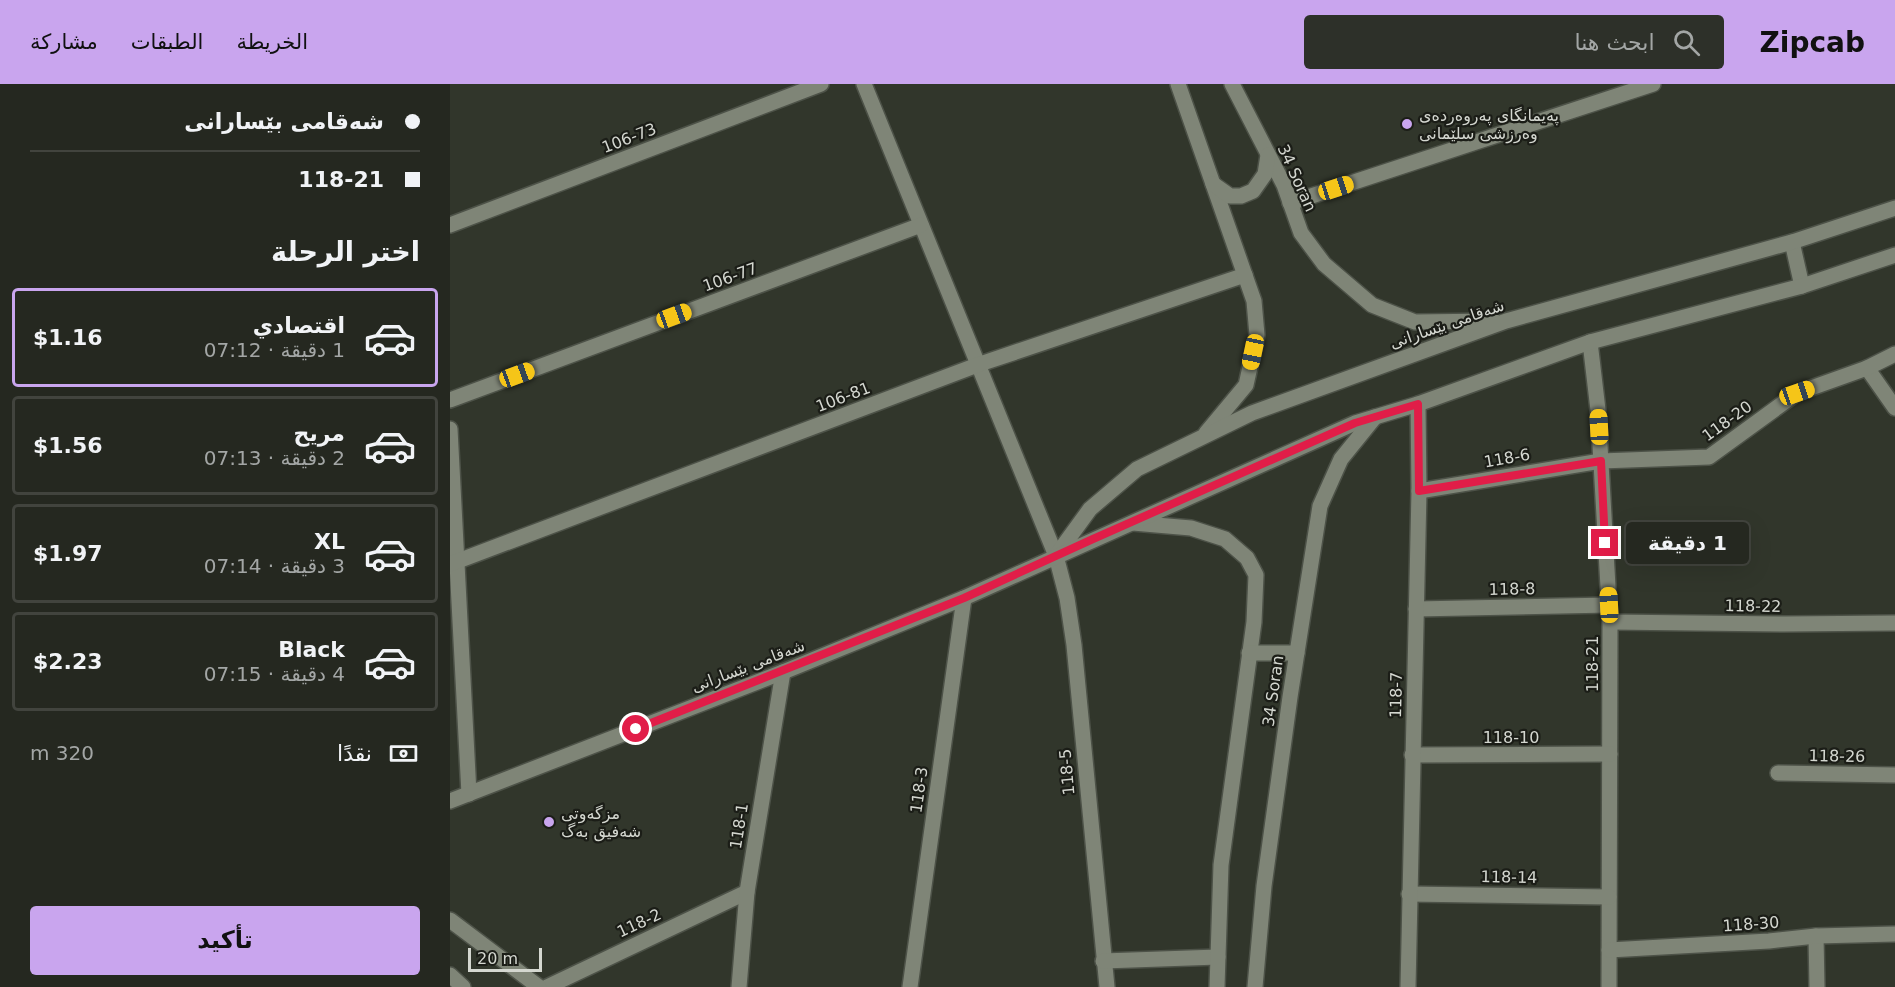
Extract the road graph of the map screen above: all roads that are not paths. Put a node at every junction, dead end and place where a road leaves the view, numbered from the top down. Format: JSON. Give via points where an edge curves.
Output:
{"nodes":[{"id":1,"x":821,"y":84,"type":"edge"},
{"id":2,"x":864,"y":84,"type":"edge"},
{"id":3,"x":1178,"y":84,"type":"edge"},
{"id":4,"x":1232,"y":84,"type":"edge"},
{"id":5,"x":1653,"y":84,"type":"edge"},
{"id":6,"x":1268,"y":155,"type":"junction"},
{"id":7,"x":1213,"y":184,"type":"junction"},
{"id":8,"x":1290,"y":202,"type":"junction"},
{"id":9,"x":1895,"y":208,"type":"edge"},
{"id":10,"x":450,"y":225,"type":"edge"},
{"id":11,"x":921,"y":225,"type":"junction"},
{"id":12,"x":1792,"y":242,"type":"junction"},
{"id":13,"x":1895,"y":255,"type":"edge"},
{"id":14,"x":1245,"y":275,"type":"junction"},
{"id":15,"x":1803,"y":286,"type":"junction"},
{"id":16,"x":1506,"y":321,"type":"junction"},
{"id":17,"x":1590,"y":342,"type":"junction"},
{"id":18,"x":1895,"y":354,"type":"edge"},
{"id":19,"x":980,"y":364,"type":"junction"},
{"id":20,"x":1867,"y":368,"type":"junction"},
{"id":21,"x":450,"y":400,"type":"edge"},
{"id":22,"x":1418,"y":404,"type":"junction"},
{"id":23,"x":1895,"y":408,"type":"edge"},
{"id":24,"x":1375,"y":417,"type":"junction"},
{"id":25,"x":450,"y":429,"type":"edge"},
{"id":26,"x":1202,"y":438,"type":"junction"},
{"id":27,"x":1601,"y":461,"type":"junction"},
{"id":28,"x":1419,"y":491,"type":"junction"},
{"id":29,"x":1130,"y":523,"type":"junction"},
{"id":30,"x":1056,"y":556,"type":"junction"},
{"id":31,"x":453,"y":563,"type":"edge"},
{"id":32,"x":964,"y":598,"type":"junction"},
{"id":33,"x":1609,"y":605,"type":"junction"},
{"id":34,"x":1416,"y":609,"type":"junction"},
{"id":35,"x":1610,"y":622,"type":"junction"},
{"id":36,"x":1895,"y":623,"type":"edge"},
{"id":37,"x":1297,"y":652,"type":"junction"},
{"id":38,"x":1249,"y":653,"type":"junction"},
{"id":39,"x":783,"y":672,"type":"junction"},
{"id":40,"x":1610,"y":754,"type":"junction"},
{"id":41,"x":1412,"y":755,"type":"junction"},
{"id":42,"x":1778,"y":773,"type":"dead end"},
{"id":43,"x":1895,"y":775,"type":"edge"},
{"id":44,"x":456,"y":801,"type":"edge"},
{"id":45,"x":747,"y":892,"type":"junction"},
{"id":46,"x":1409,"y":894,"type":"junction"},
{"id":47,"x":1609,"y":897,"type":"junction"},
{"id":48,"x":450,"y":920,"type":"edge"},
{"id":49,"x":1895,"y":934,"type":"edge"},
{"id":50,"x":1816,"y":936,"type":"junction"},
{"id":51,"x":1609,"y":950,"type":"junction"},
{"id":52,"x":1218,"y":957,"type":"junction"},
{"id":53,"x":1103,"y":961,"type":"junction"},
{"id":54,"x":450,"y":975,"type":"edge"},
{"id":55,"x":463,"y":987,"type":"edge"},
{"id":56,"x":539,"y":987,"type":"edge"},
{"id":57,"x":547,"y":987,"type":"edge"},
{"id":58,"x":739,"y":987,"type":"edge"},
{"id":59,"x":910,"y":987,"type":"edge"},
{"id":60,"x":1107,"y":987,"type":"edge"},
{"id":61,"x":1217,"y":987,"type":"edge"},
{"id":62,"x":1255,"y":987,"type":"edge"},
{"id":63,"x":1408,"y":987,"type":"edge"},
{"id":64,"x":1609,"y":987,"type":"edge"},
{"id":65,"x":1817,"y":987,"type":"edge"}],
"edges":[{"from":1,"to":10,"type":"street","name":"106-73"},
{"from":2,"to":11,"type":"street","name":"118-5"},
{"from":3,"to":7,"type":"street"},
{"from":4,"to":6,"type":"street","name":"34 Soran"},
{"from":5,"to":8,"type":"street"},
{"from":6,"to":7,"type":"street","via":[[1265,174],[1253,191],[1230,196]]},
{"from":6,"to":8,"type":"street","name":"34 Soran"},
{"from":7,"to":14,"type":"street"},
{"from":8,"to":16,"type":"street","name":"34 Soran","via":[[1301,233],[1324,264],[1372,305],[1414,322]]},
{"from":9,"to":12,"type":"street","name":"شەقامی بێسارانی"},
{"from":11,"to":19,"type":"street","name":"118-5"},
{"from":11,"to":21,"type":"street","name":"106-77"},
{"from":12,"to":15,"type":"street"},
{"from":12,"to":16,"type":"street","name":"شەقامی بێسارانی"},
{"from":13,"to":15,"type":"street","name":"شەقامی بێسارانی"},
{"from":14,"to":19,"type":"street","name":"106-81"},
{"from":14,"to":26,"type":"street","via":[[1254,301],[1257,335],[1246,385]]},
{"from":15,"to":17,"type":"street","name":"شەقامی بێسارانی"},
{"from":16,"to":26,"type":"street","name":"شەقامی بێسارانی","via":[[1252,413]]},
{"from":17,"to":22,"type":"street","name":"شەقامی بێسارانی"},
{"from":17,"to":27,"type":"street","name":"118-21"},
{"from":18,"to":20,"type":"street","name":"118-20"},
{"from":19,"to":30,"type":"street","name":"118-5"},
{"from":19,"to":31,"type":"street","name":"106-81"},
{"from":20,"to":23,"type":"street"},
{"from":20,"to":27,"type":"street","name":"118-20","via":[[1797,393],[1709,457]]},
{"from":22,"to":24,"type":"street","name":"شەقامی بێسارانی"},
{"from":22,"to":28,"type":"street","name":"118-7"},
{"from":24,"to":29,"type":"street","name":"شەقامی بێسارانی"},
{"from":24,"to":37,"type":"street","name":"34 Soran","via":[[1341,459],[1320,506]]},
{"from":25,"to":31,"type":"street"},
{"from":26,"to":30,"type":"street","name":"شەقامی بێسارانی","via":[[1137,469],[1090,509]]},
{"from":27,"to":28,"type":"street","name":"118-6"},
{"from":27,"to":33,"type":"street","name":"118-21"},
{"from":28,"to":34,"type":"street","name":"118-7"},
{"from":29,"to":30,"type":"street","name":"شەقامی بێسارانی"},
{"from":29,"to":38,"type":"street","name":"34 Soran","via":[[1191,528],[1225,539],[1247,558],[1256,575]]},
{"from":30,"to":32,"type":"street","name":"شەقامی بێسارانی"},
{"from":30,"to":53,"type":"street","name":"118-5","via":[[1074,645]]},
{"from":31,"to":44,"type":"street"},
{"from":32,"to":39,"type":"street","name":"شەقامی بێسارانی"},
{"from":32,"to":59,"type":"street","name":"118-3"},
{"from":33,"to":34,"type":"street","name":"118-8"},
{"from":33,"to":35,"type":"street","name":"118-21"},
{"from":34,"to":41,"type":"street","name":"118-7"},
{"from":35,"to":36,"type":"street","name":"118-22"},
{"from":35,"to":40,"type":"street","name":"118-21"},
{"from":37,"to":38,"type":"street"},
{"from":37,"to":62,"type":"street","name":"34 Soran","via":[[1264,886]]},
{"from":38,"to":52,"type":"street","name":"34 Soran","via":[[1221,865]]},
{"from":39,"to":44,"type":"street","name":"شەقامی بێسارانی"},
{"from":39,"to":45,"type":"street","name":"118-1"},
{"from":40,"to":41,"type":"street","name":"118-10"},
{"from":40,"to":47,"type":"street","name":"118-21"},
{"from":41,"to":46,"type":"street","name":"118-7"},
{"from":42,"to":43,"type":"street","name":"118-26"},
{"from":45,"to":57,"type":"street","name":"118-2"},
{"from":45,"to":58,"type":"street","name":"118-1"},
{"from":46,"to":47,"type":"street","name":"118-14"},
{"from":46,"to":63,"type":"street","name":"118-7"},
{"from":47,"to":51,"type":"street","name":"118-21"},
{"from":48,"to":56,"type":"street"},
{"from":49,"to":50,"type":"street","name":"118-30"},
{"from":50,"to":51,"type":"street","name":"118-30"},
{"from":50,"to":65,"type":"street"},
{"from":51,"to":64,"type":"street","name":"118-21"},
{"from":52,"to":53,"type":"street"},
{"from":52,"to":61,"type":"street","name":"34 Soran"},
{"from":53,"to":60,"type":"street","name":"118-5"},
{"from":54,"to":55,"type":"street"}]}
